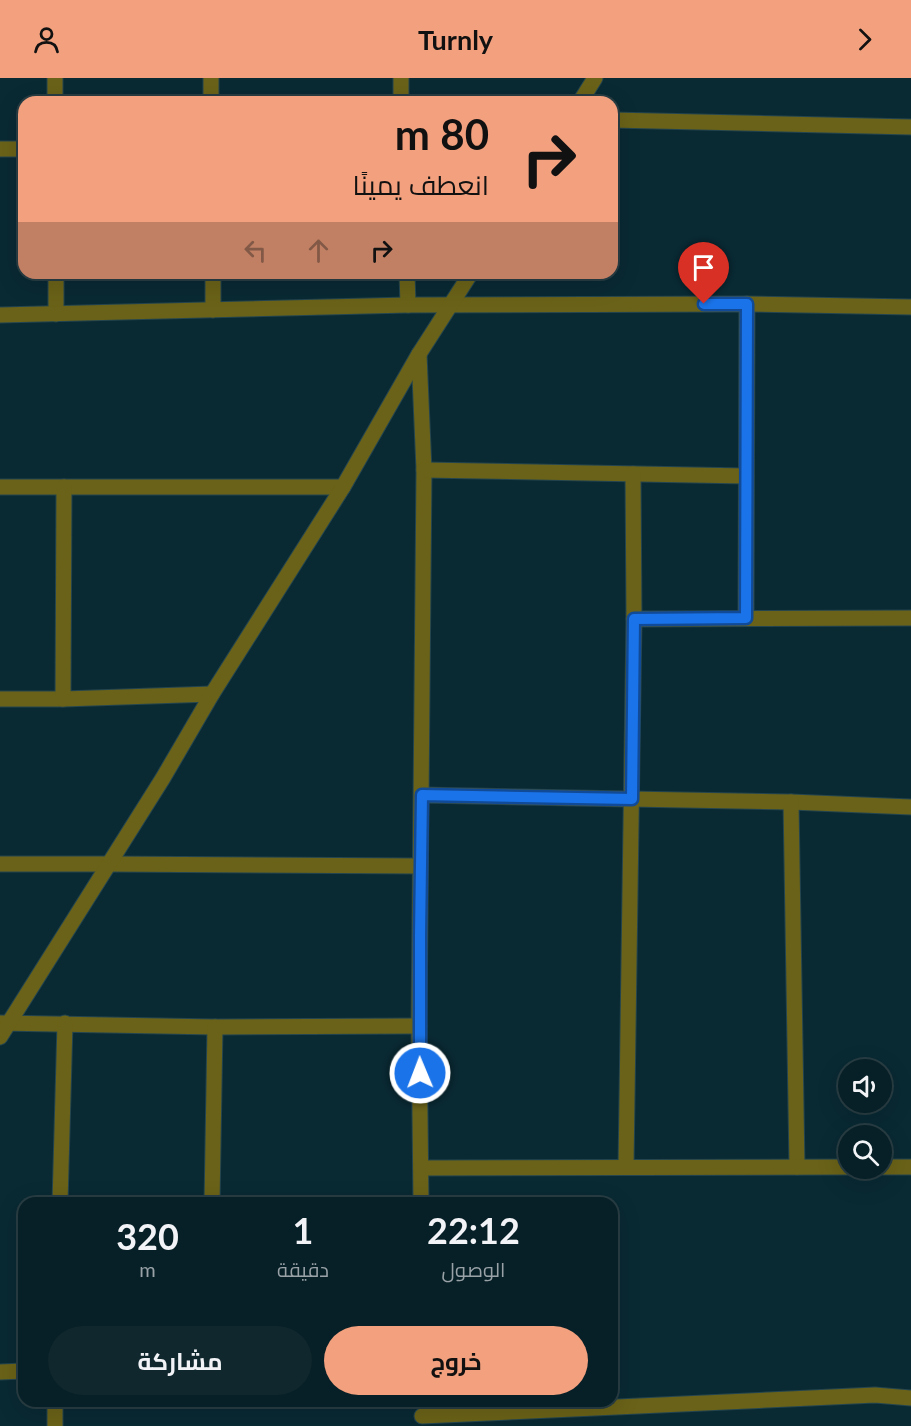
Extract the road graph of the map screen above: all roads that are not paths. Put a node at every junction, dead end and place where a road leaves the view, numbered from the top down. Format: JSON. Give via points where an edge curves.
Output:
{"nodes":[{"id":1,"x":55,"y":78,"type":"edge"},
{"id":2,"x":211,"y":78,"type":"edge"},
{"id":3,"x":401,"y":78,"type":"edge"},
{"id":4,"x":595,"y":78,"type":"edge"},
{"id":5,"x":55,"y":96,"type":"edge"},
{"id":6,"x":211,"y":96,"type":"edge"},
{"id":7,"x":401,"y":96,"type":"edge"},
{"id":8,"x":584,"y":96,"type":"edge"},
{"id":9,"x":618,"y":120,"type":"edge"},
{"id":10,"x":911,"y":127,"type":"edge"},
{"id":11,"x":0,"y":149,"type":"edge"},
{"id":12,"x":18,"y":149,"type":"edge"},
{"id":13,"x":56,"y":279,"type":"edge"},
{"id":14,"x":213,"y":279,"type":"edge"},
{"id":15,"x":407,"y":279,"type":"edge"},
{"id":16,"x":467,"y":279,"type":"edge"},
{"id":17,"x":747,"y":304,"type":"junction"},
{"id":18,"x":408,"y":305,"type":"junction"},
{"id":19,"x":450,"y":305,"type":"junction"},
{"id":20,"x":911,"y":307,"type":"edge"},
{"id":21,"x":213,"y":310,"type":"junction"},
{"id":22,"x":56,"y":314,"type":"junction"},
{"id":23,"x":0,"y":315,"type":"edge"},
{"id":24,"x":418,"y":354,"type":"junction"},
{"id":25,"x":424,"y":470,"type":"junction"},
{"id":26,"x":633,"y":474,"type":"junction"},
{"id":27,"x":746,"y":476,"type":"junction"},
{"id":28,"x":0,"y":487,"type":"edge"},
{"id":29,"x":64,"y":487,"type":"junction"},
{"id":30,"x":343,"y":487,"type":"junction"},
{"id":31,"x":746,"y":618,"type":"junction"},
{"id":32,"x":911,"y":618,"type":"edge"},
{"id":33,"x":634,"y":619,"type":"junction"},
{"id":34,"x":212,"y":694,"type":"junction"},
{"id":35,"x":0,"y":699,"type":"edge"},
{"id":36,"x":63,"y":699,"type":"junction"},
{"id":37,"x":422,"y":795,"type":"junction"},
{"id":38,"x":632,"y":799,"type":"junction"},
{"id":39,"x":791,"y":802,"type":"junction"},
{"id":40,"x":911,"y":807,"type":"edge"},
{"id":41,"x":0,"y":864,"type":"edge"},
{"id":42,"x":109,"y":864,"type":"junction"},
{"id":43,"x":420,"y":866,"type":"junction"},
{"id":44,"x":4,"y":1023,"type":"edge"},
{"id":45,"x":65,"y":1023,"type":"junction"},
{"id":46,"x":419,"y":1026,"type":"junction"},
{"id":47,"x":215,"y":1027,"type":"junction"},
{"id":48,"x":0,"y":1037,"type":"edge"},
{"id":49,"x":626,"y":1167,"type":"junction"},
{"id":50,"x":797,"y":1167,"type":"junction"},
{"id":51,"x":838,"y":1167,"type":"edge"},
{"id":52,"x":892,"y":1167,"type":"edge"},
{"id":53,"x":911,"y":1167,"type":"edge"},
{"id":54,"x":421,"y":1168,"type":"junction"},
{"id":55,"x":60,"y":1197,"type":"edge"},
{"id":56,"x":212,"y":1197,"type":"edge"},
{"id":57,"x":422,"y":1197,"type":"edge"},
{"id":58,"x":18,"y":1371,"type":"edge"},
{"id":59,"x":0,"y":1372,"type":"edge"},
{"id":60,"x":911,"y":1398,"type":"edge"},
{"id":61,"x":618,"y":1406,"type":"edge"},
{"id":62,"x":55,"y":1407,"type":"edge"},
{"id":63,"x":589,"y":1407,"type":"edge"},
{"id":64,"x":422,"y":1414,"type":"edge"},
{"id":65,"x":55,"y":1426,"type":"edge"}],
"edges":[{"from":1,"to":5,"type":"street"},
{"from":2,"to":6,"type":"street"},
{"from":3,"to":7,"type":"street"},
{"from":4,"to":8,"type":"street"},
{"from":9,"to":10,"type":"street"},
{"from":11,"to":12,"type":"street"},
{"from":13,"to":22,"type":"street"},
{"from":14,"to":21,"type":"street"},
{"from":15,"to":18,"type":"street"},
{"from":16,"to":19,"type":"street"},
{"from":17,"to":19,"type":"street"},
{"from":17,"to":20,"type":"street"},
{"from":17,"to":27,"type":"street"},
{"from":18,"to":19,"type":"street"},
{"from":18,"to":21,"type":"street"},
{"from":19,"to":24,"type":"street"},
{"from":21,"to":22,"type":"street"},
{"from":22,"to":23,"type":"street"},
{"from":24,"to":25,"type":"street"},
{"from":24,"to":30,"type":"street"},
{"from":25,"to":26,"type":"street"},
{"from":25,"to":37,"type":"street"},
{"from":26,"to":27,"type":"street"},
{"from":26,"to":33,"type":"street"},
{"from":27,"to":31,"type":"street"},
{"from":28,"to":29,"type":"street"},
{"from":29,"to":30,"type":"street"},
{"from":29,"to":36,"type":"street"},
{"from":30,"to":34,"type":"street"},
{"from":31,"to":32,"type":"street"},
{"from":31,"to":33,"type":"street"},
{"from":33,"to":38,"type":"street"},
{"from":34,"to":36,"type":"street"},
{"from":34,"to":42,"type":"street"},
{"from":35,"to":36,"type":"street"},
{"from":37,"to":38,"type":"street"},
{"from":37,"to":43,"type":"street"},
{"from":38,"to":39,"type":"street"},
{"from":38,"to":49,"type":"street"},
{"from":39,"to":40,"type":"street"},
{"from":39,"to":50,"type":"street"},
{"from":41,"to":42,"type":"street"},
{"from":42,"to":43,"type":"street"},
{"from":42,"to":44,"type":"street"},
{"from":43,"to":46,"type":"street"},
{"from":44,"to":45,"type":"street"},
{"from":44,"to":48,"type":"street"},
{"from":45,"to":47,"type":"street"},
{"from":45,"to":55,"type":"street"},
{"from":46,"to":47,"type":"street"},
{"from":46,"to":54,"type":"street"},
{"from":47,"to":56,"type":"street"},
{"from":49,"to":50,"type":"street"},
{"from":49,"to":54,"type":"street"},
{"from":50,"to":51,"type":"street"},
{"from":52,"to":53,"type":"street"},
{"from":54,"to":57,"type":"street"},
{"from":58,"to":59,"type":"street"},
{"from":60,"to":61,"type":"street","via":[[875,1395]]},
{"from":62,"to":65,"type":"street"},
{"from":63,"to":64,"type":"street"}]}
